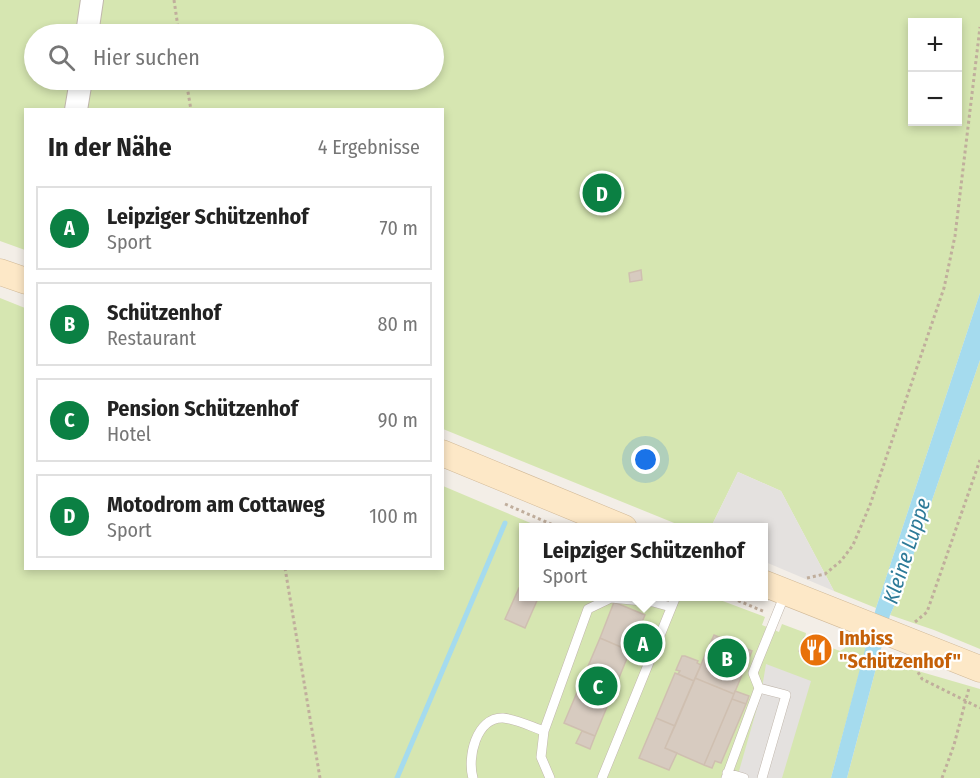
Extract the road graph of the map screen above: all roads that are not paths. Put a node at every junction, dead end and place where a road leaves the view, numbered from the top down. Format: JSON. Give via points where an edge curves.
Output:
{"nodes":[{"id":1,"x":92,"y":0,"type":"edge"},
{"id":2,"x":88,"y":24,"type":"edge"},
{"id":3,"x":79,"y":90,"type":"edge"},
{"id":4,"x":76,"y":108,"type":"edge"},
{"id":5,"x":0,"y":272,"type":"edge"},
{"id":6,"x":24,"y":279,"type":"edge"},
{"id":7,"x":444,"y":454,"type":"edge"},
{"id":8,"x":612,"y":523,"type":"edge"},
{"id":9,"x":774,"y":588,"type":"edge"},
{"id":10,"x":605,"y":601,"type":"edge"},
{"id":11,"x":642,"y":601,"type":"edge"},
{"id":12,"x":674,"y":601,"type":"edge"},
{"id":13,"x":671,"y":607,"type":"junction"},
{"id":14,"x":977,"y":667,"type":"edge"},
{"id":15,"x":759,"y":688,"type":"junction"},
{"id":16,"x":544,"y":731,"type":"junction"},
{"id":17,"x":727,"y":776,"type":"edge"},
{"id":18,"x":473,"y":778,"type":"edge"},
{"id":19,"x":550,"y":778,"type":"edge"},
{"id":20,"x":602,"y":778,"type":"edge"},
{"id":21,"x":744,"y":778,"type":"edge"},
{"id":22,"x":762,"y":778,"type":"edge"}],
"edges":[{"from":1,"to":2,"type":"street"},
{"from":3,"to":4,"type":"street"},
{"from":5,"to":6,"type":"main road"},
{"from":7,"to":8,"type":"main road"},
{"from":9,"to":14,"type":"main road"},
{"from":9,"to":15,"type":"lane","via":[[776,616],[753,673]]},
{"from":10,"to":16,"type":"lane","via":[[588,609]]},
{"from":11,"to":13,"type":"lane"},
{"from":12,"to":13,"type":"lane"},
{"from":13,"to":20,"type":"lane"},
{"from":15,"to":17,"type":"lane"},
{"from":15,"to":22,"type":"lane","via":[[786,695]]},
{"from":16,"to":18,"type":"lane","via":[[503,718],[491,720],[474,744],[470,770]]},
{"from":16,"to":19,"type":"lane","via":[[541,757]]},
{"from":17,"to":21,"type":"lane"}]}
